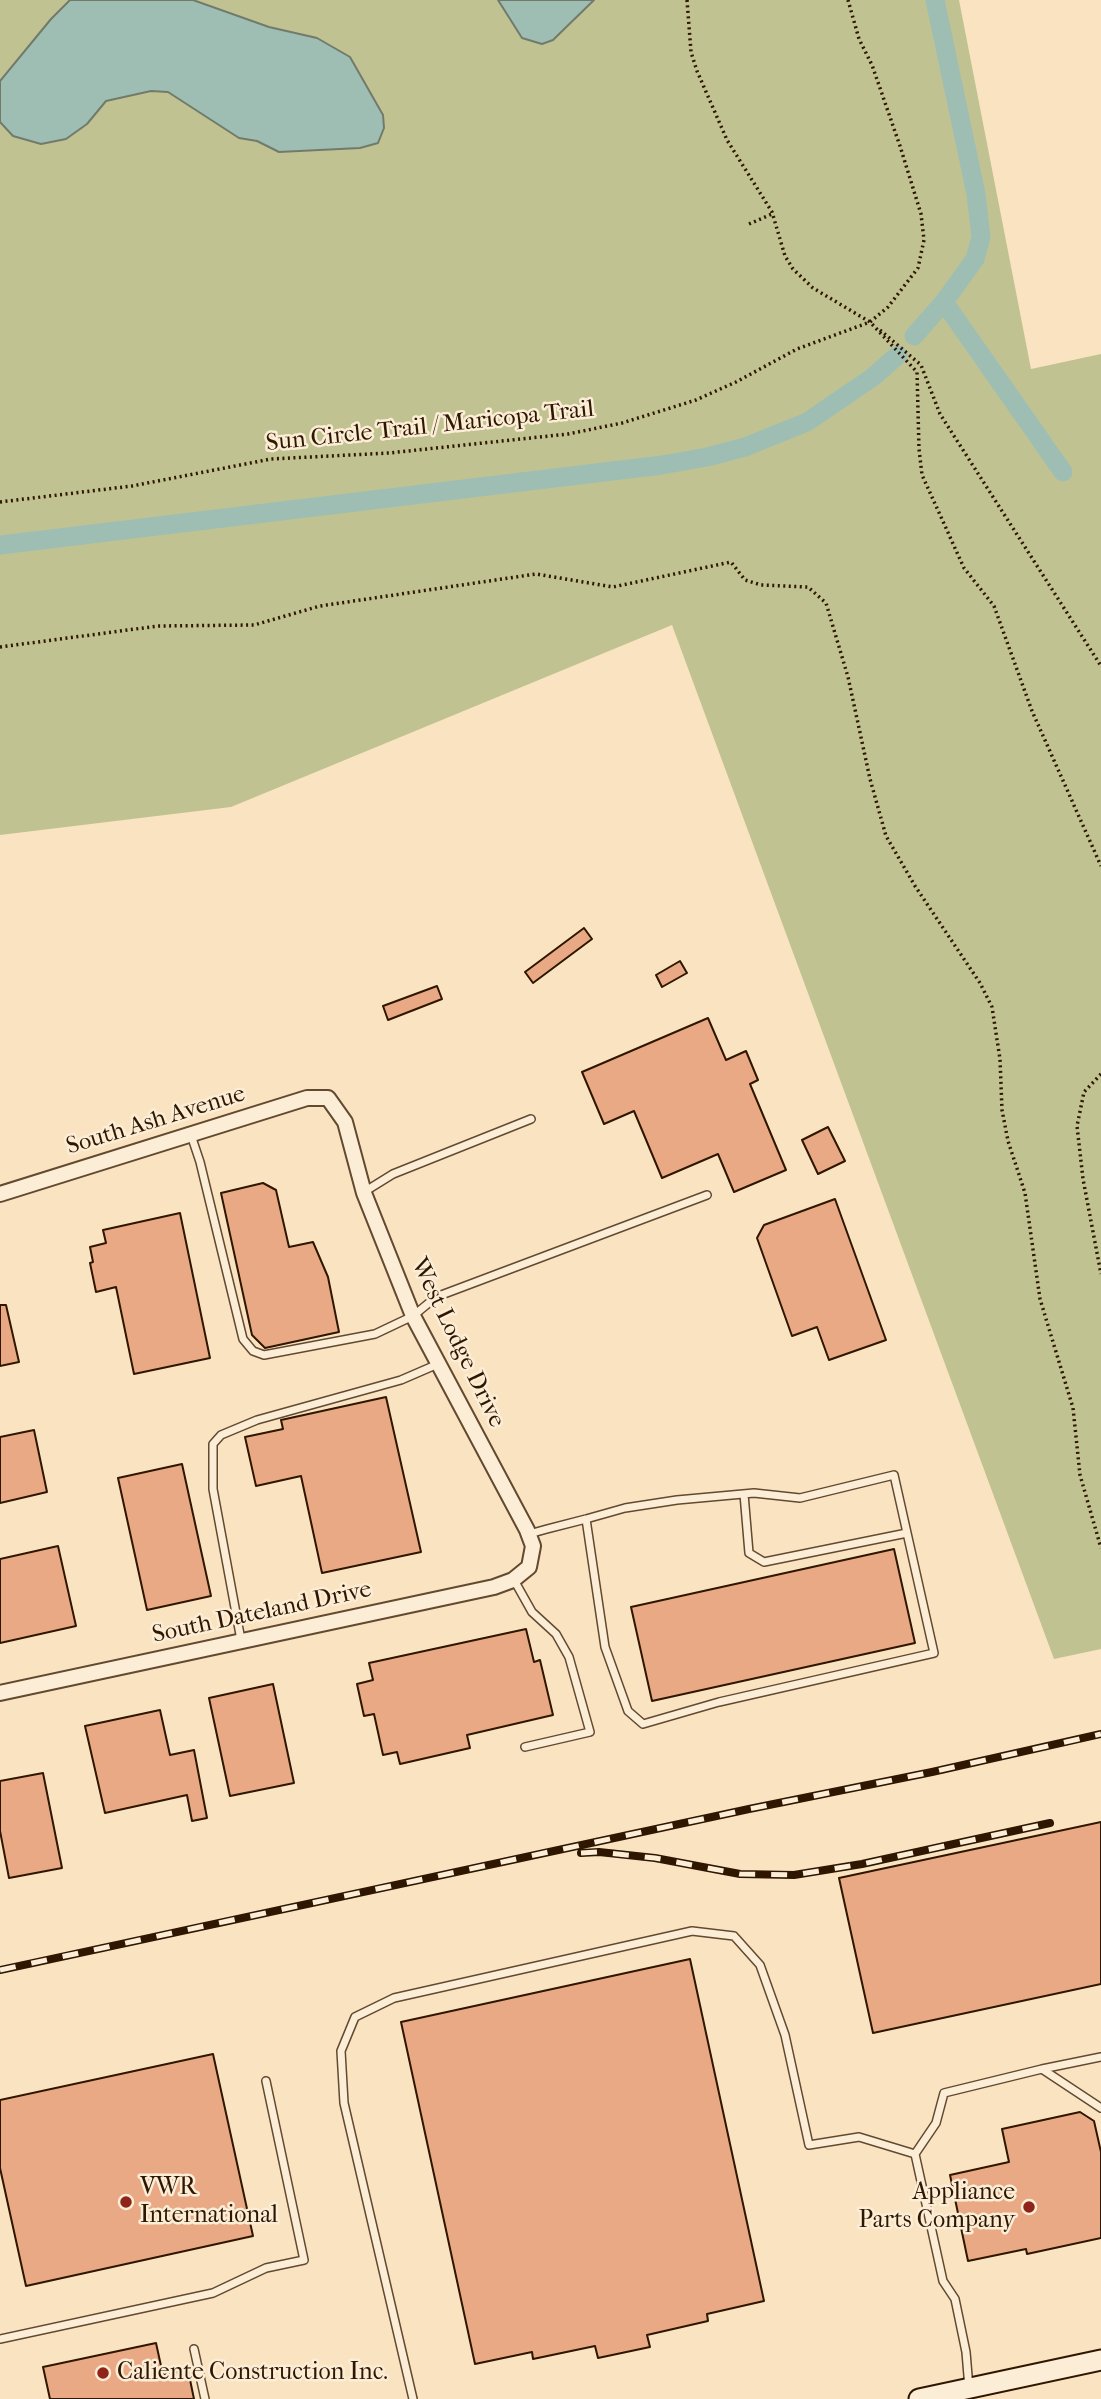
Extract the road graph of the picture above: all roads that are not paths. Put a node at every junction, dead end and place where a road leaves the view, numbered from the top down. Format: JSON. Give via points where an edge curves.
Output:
{"nodes":[{"id":1,"x":328,"y":1098,"type":"joint"},
{"id":2,"x":531,"y":1119,"type":"dead end"},
{"id":3,"x":190,"y":1133,"type":"junction"},
{"id":4,"x":364,"y":1193,"type":"junction"},
{"id":5,"x":0,"y":1194,"type":"edge"},
{"id":6,"x":707,"y":1195,"type":"dead end"},
{"id":7,"x":413,"y":1315,"type":"junction"},
{"id":8,"x":438,"y":1364,"type":"junction"},
{"id":9,"x":744,"y":1494,"type":"junction"},
{"id":10,"x":586,"y":1519,"type":"junction"},
{"id":11,"x":907,"y":1533,"type":"junction"},
{"id":12,"x":529,"y":1534,"type":"junction"},
{"id":13,"x":529,"y":1567,"type":"joint"},
{"id":14,"x":513,"y":1580,"type":"junction"},
{"id":15,"x":240,"y":1640,"type":"junction"},
{"id":16,"x":0,"y":1693,"type":"edge"},
{"id":17,"x":525,"y":1747,"type":"dead end"},
{"id":18,"x":1101,"y":2057,"type":"edge"},
{"id":19,"x":1042,"y":2069,"type":"junction"},
{"id":20,"x":267,"y":2081,"type":"dead end"},
{"id":21,"x":1101,"y":2108,"type":"edge"},
{"id":22,"x":915,"y":2154,"type":"junction"},
{"id":23,"x":0,"y":2339,"type":"edge"},
{"id":24,"x":194,"y":2349,"type":"dead end"},
{"id":25,"x":1101,"y":2360,"type":"edge"},
{"id":26,"x":972,"y":2396,"type":"edge"},
{"id":27,"x":205,"y":2399,"type":"edge"},
{"id":28,"x":413,"y":2399,"type":"edge"},
{"id":29,"x":919,"y":2399,"type":"edge"}],
"edges":[{"from":1,"to":3,"type":"street","name":"South Ash Avenue","via":[[307,1098]]},
{"from":1,"to":4,"type":"street","name":"West Lodge Drive","via":[[345,1122]]},
{"from":2,"to":4,"type":"lane","via":[[393,1174]]},
{"from":3,"to":5,"type":"street","name":"South Ash Avenue"},
{"from":3,"to":7,"type":"lane","via":[[243,1339],[253,1351],[264,1355],[375,1334]]},
{"from":4,"to":7,"type":"street","name":"West Lodge Drive"},
{"from":6,"to":7,"type":"lane","via":[[436,1297]]},
{"from":7,"to":8,"type":"street","name":"West Lodge Drive"},
{"from":8,"to":12,"type":"street","name":"West Lodge Drive"},
{"from":8,"to":15,"type":"lane","via":[[401,1380],[257,1420],[221,1435],[214,1444],[213,1489]]},
{"from":9,"to":10,"type":"lane","via":[[638,1506]]},
{"from":9,"to":11,"type":"lane","via":[[800,1498],[894,1475]]},
{"from":9,"to":11,"type":"lane","via":[[750,1553],[764,1562]]},
{"from":10,"to":11,"type":"lane","via":[[605,1647],[628,1711],[643,1724],[934,1653]]},
{"from":10,"to":12,"type":"lane"},
{"from":12,"to":13,"type":"street","name":"West Lodge Drive","via":[[533,1546]]},
{"from":13,"to":14,"type":"street","name":"South Dateland Drive"},
{"from":14,"to":15,"type":"street","name":"South Dateland Drive"},
{"from":14,"to":17,"type":"lane","via":[[569,1657],[590,1732]]},
{"from":15,"to":16,"type":"street","name":"South Dateland Drive"},
{"from":18,"to":19,"type":"lane"},
{"from":19,"to":21,"type":"lane"},
{"from":19,"to":22,"type":"lane","via":[[944,2093],[936,2123]]},
{"from":20,"to":23,"type":"lane","via":[[304,2260],[266,2268],[214,2293]]},
{"from":22,"to":26,"type":"lane","via":[[943,2281],[955,2299]]},
{"from":22,"to":28,"type":"lane","via":[[859,2137],[809,2145],[773,2000],[760,1965],[734,1936],[692,1931],[394,1998],[355,2018],[341,2051],[344,2103]]},
{"from":24,"to":27,"type":"lane"},
{"from":25,"to":26,"type":"main road"},
{"from":26,"to":29,"type":"main road"}]}
